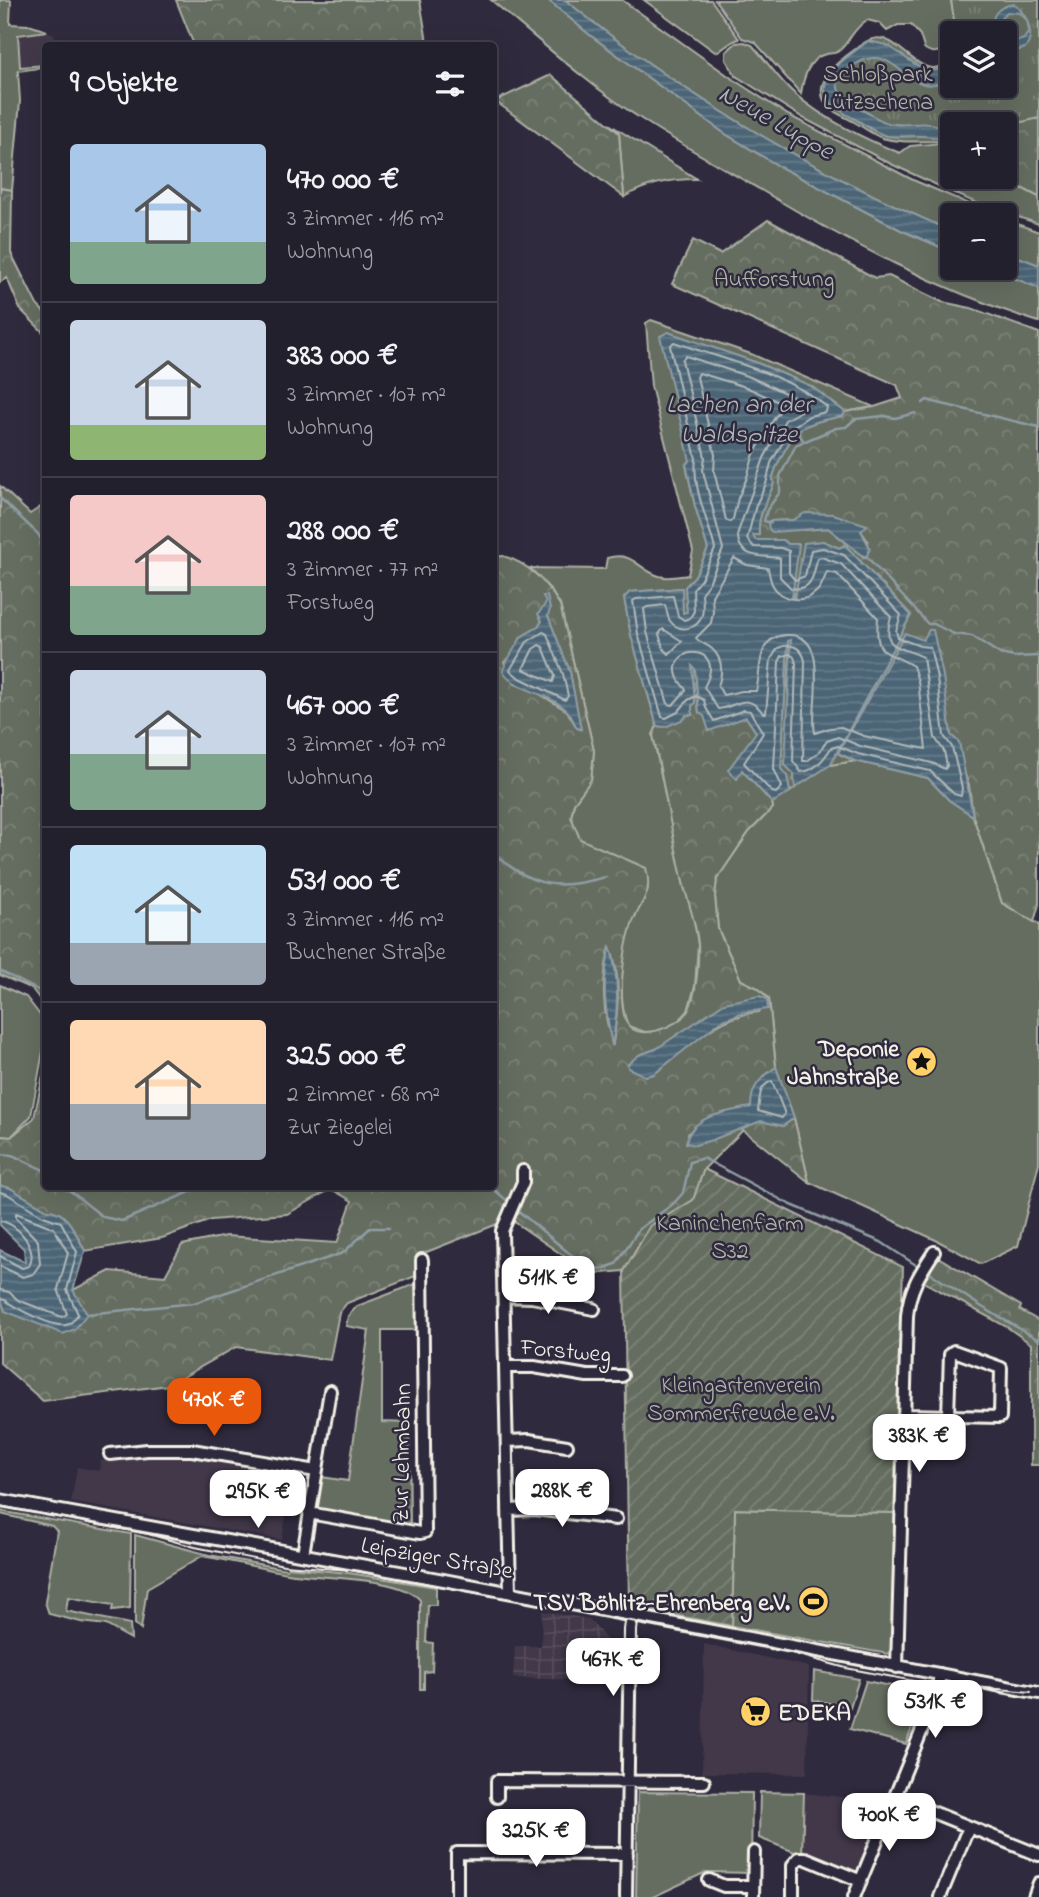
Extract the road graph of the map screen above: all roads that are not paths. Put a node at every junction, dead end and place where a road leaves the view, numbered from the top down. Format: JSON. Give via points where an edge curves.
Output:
{"nodes":[{"id":1,"x":523,"y":1171,"type":"dead end"},
{"id":2,"x":934,"y":1252,"type":"dead end"},
{"id":3,"x":422,"y":1260,"type":"dead end"},
{"id":4,"x":504,"y":1296,"type":"junction"},
{"id":5,"x":594,"y":1309,"type":"dead end"},
{"id":6,"x":506,"y":1367,"type":"junction"},
{"id":7,"x":622,"y":1376,"type":"dead end"},
{"id":8,"x":330,"y":1391,"type":"dead end"},
{"id":9,"x":905,"y":1415,"type":"junction"},
{"id":10,"x":948,"y":1416,"type":"junction"},
{"id":11,"x":507,"y":1441,"type":"junction"},
{"id":12,"x":567,"y":1446,"type":"dead end"},
{"id":13,"x":110,"y":1454,"type":"dead end"},
{"id":14,"x":316,"y":1471,"type":"junction"},
{"id":15,"x":0,"y":1500,"type":"edge"},
{"id":16,"x":508,"y":1510,"type":"junction"},
{"id":17,"x":309,"y":1513,"type":"junction"},
{"id":18,"x":616,"y":1519,"type":"dead end"},
{"id":19,"x":303,"y":1555,"type":"junction"},
{"id":20,"x":510,"y":1592,"type":"junction"},
{"id":21,"x":632,"y":1615,"type":"junction"},
{"id":22,"x":897,"y":1667,"type":"junction"},
{"id":23,"x":940,"y":1674,"type":"junction"},
{"id":24,"x":1035,"y":1692,"type":"edge"},
{"id":25,"x":628,"y":1783,"type":"junction"},
{"id":26,"x":704,"y":1783,"type":"dead end"},
{"id":27,"x":497,"y":1797,"type":"dead end"},
{"id":28,"x":895,"y":1797,"type":"junction"},
{"id":29,"x":971,"y":1827,"type":"junction"},
{"id":30,"x":754,"y":1852,"type":"dead end"},
{"id":31,"x":627,"y":1854,"type":"junction"},
{"id":32,"x":1039,"y":1855,"type":"edge"},
{"id":33,"x":709,"y":1880,"type":"dead end"},
{"id":34,"x":861,"y":1881,"type":"junction"},
{"id":35,"x":1039,"y":1883,"type":"edge"},
{"id":36,"x":753,"y":1892,"type":"edge"},
{"id":37,"x":457,"y":1897,"type":"edge"},
{"id":38,"x":626,"y":1897,"type":"edge"},
{"id":39,"x":793,"y":1897,"type":"edge"},
{"id":40,"x":854,"y":1897,"type":"edge"},
{"id":41,"x":940,"y":1897,"type":"edge"},
{"id":42,"x":1034,"y":1897,"type":"edge"}],
"edges":[{"from":1,"to":4,"type":"street","name":"Forstweg","via":[[523,1182],[502,1231]]},
{"from":2,"to":9,"type":"street","via":[[908,1299]]},
{"from":3,"to":17,"type":"street","name":"Zur Lehmbahn","via":[[425,1532]]},
{"from":4,"to":5,"type":"street","name":"Forstweg"},
{"from":4,"to":6,"type":"street","name":"Forstweg"},
{"from":6,"to":7,"type":"street","name":"Forstweg"},
{"from":6,"to":11,"type":"street","name":"Forstweg"},
{"from":8,"to":14,"type":"street"},
{"from":9,"to":10,"type":"street"},
{"from":9,"to":22,"type":"street"},
{"from":10,"to":10,"type":"street","via":[[1000,1417],[1001,1368],[954,1351],[950,1354]]},
{"from":11,"to":12,"type":"street"},
{"from":11,"to":16,"type":"street","name":"Forstweg"},
{"from":13,"to":14,"type":"street","via":[[192,1450]]},
{"from":14,"to":17,"type":"street"},
{"from":15,"to":19,"type":"street","name":"Leipziger Straße"},
{"from":16,"to":18,"type":"street"},
{"from":16,"to":20,"type":"street","name":"Forstweg"},
{"from":17,"to":19,"type":"street"},
{"from":19,"to":20,"type":"street","name":"Leipziger Straße"},
{"from":20,"to":21,"type":"street","name":"Leipziger Straße"},
{"from":21,"to":22,"type":"street","name":"Leipziger Straße"},
{"from":21,"to":25,"type":"street"},
{"from":22,"to":23,"type":"street","name":"Leipziger Straße"},
{"from":23,"to":24,"type":"street","name":"Leipziger Straße"},
{"from":23,"to":28,"type":"street","via":[[937,1693]]},
{"from":25,"to":26,"type":"street"},
{"from":25,"to":27,"type":"street","via":[[497,1781]]},
{"from":25,"to":31,"type":"street"},
{"from":28,"to":29,"type":"street"},
{"from":28,"to":34,"type":"street"},
{"from":29,"to":32,"type":"street"},
{"from":29,"to":41,"type":"street"},
{"from":30,"to":36,"type":"street"},
{"from":31,"to":37,"type":"street","via":[[457,1853]]},
{"from":31,"to":38,"type":"street"},
{"from":33,"to":36,"type":"street"},
{"from":34,"to":39,"type":"street","via":[[799,1858],[793,1865]]},
{"from":34,"to":40,"type":"street"},
{"from":35,"to":42,"type":"street"}]}
